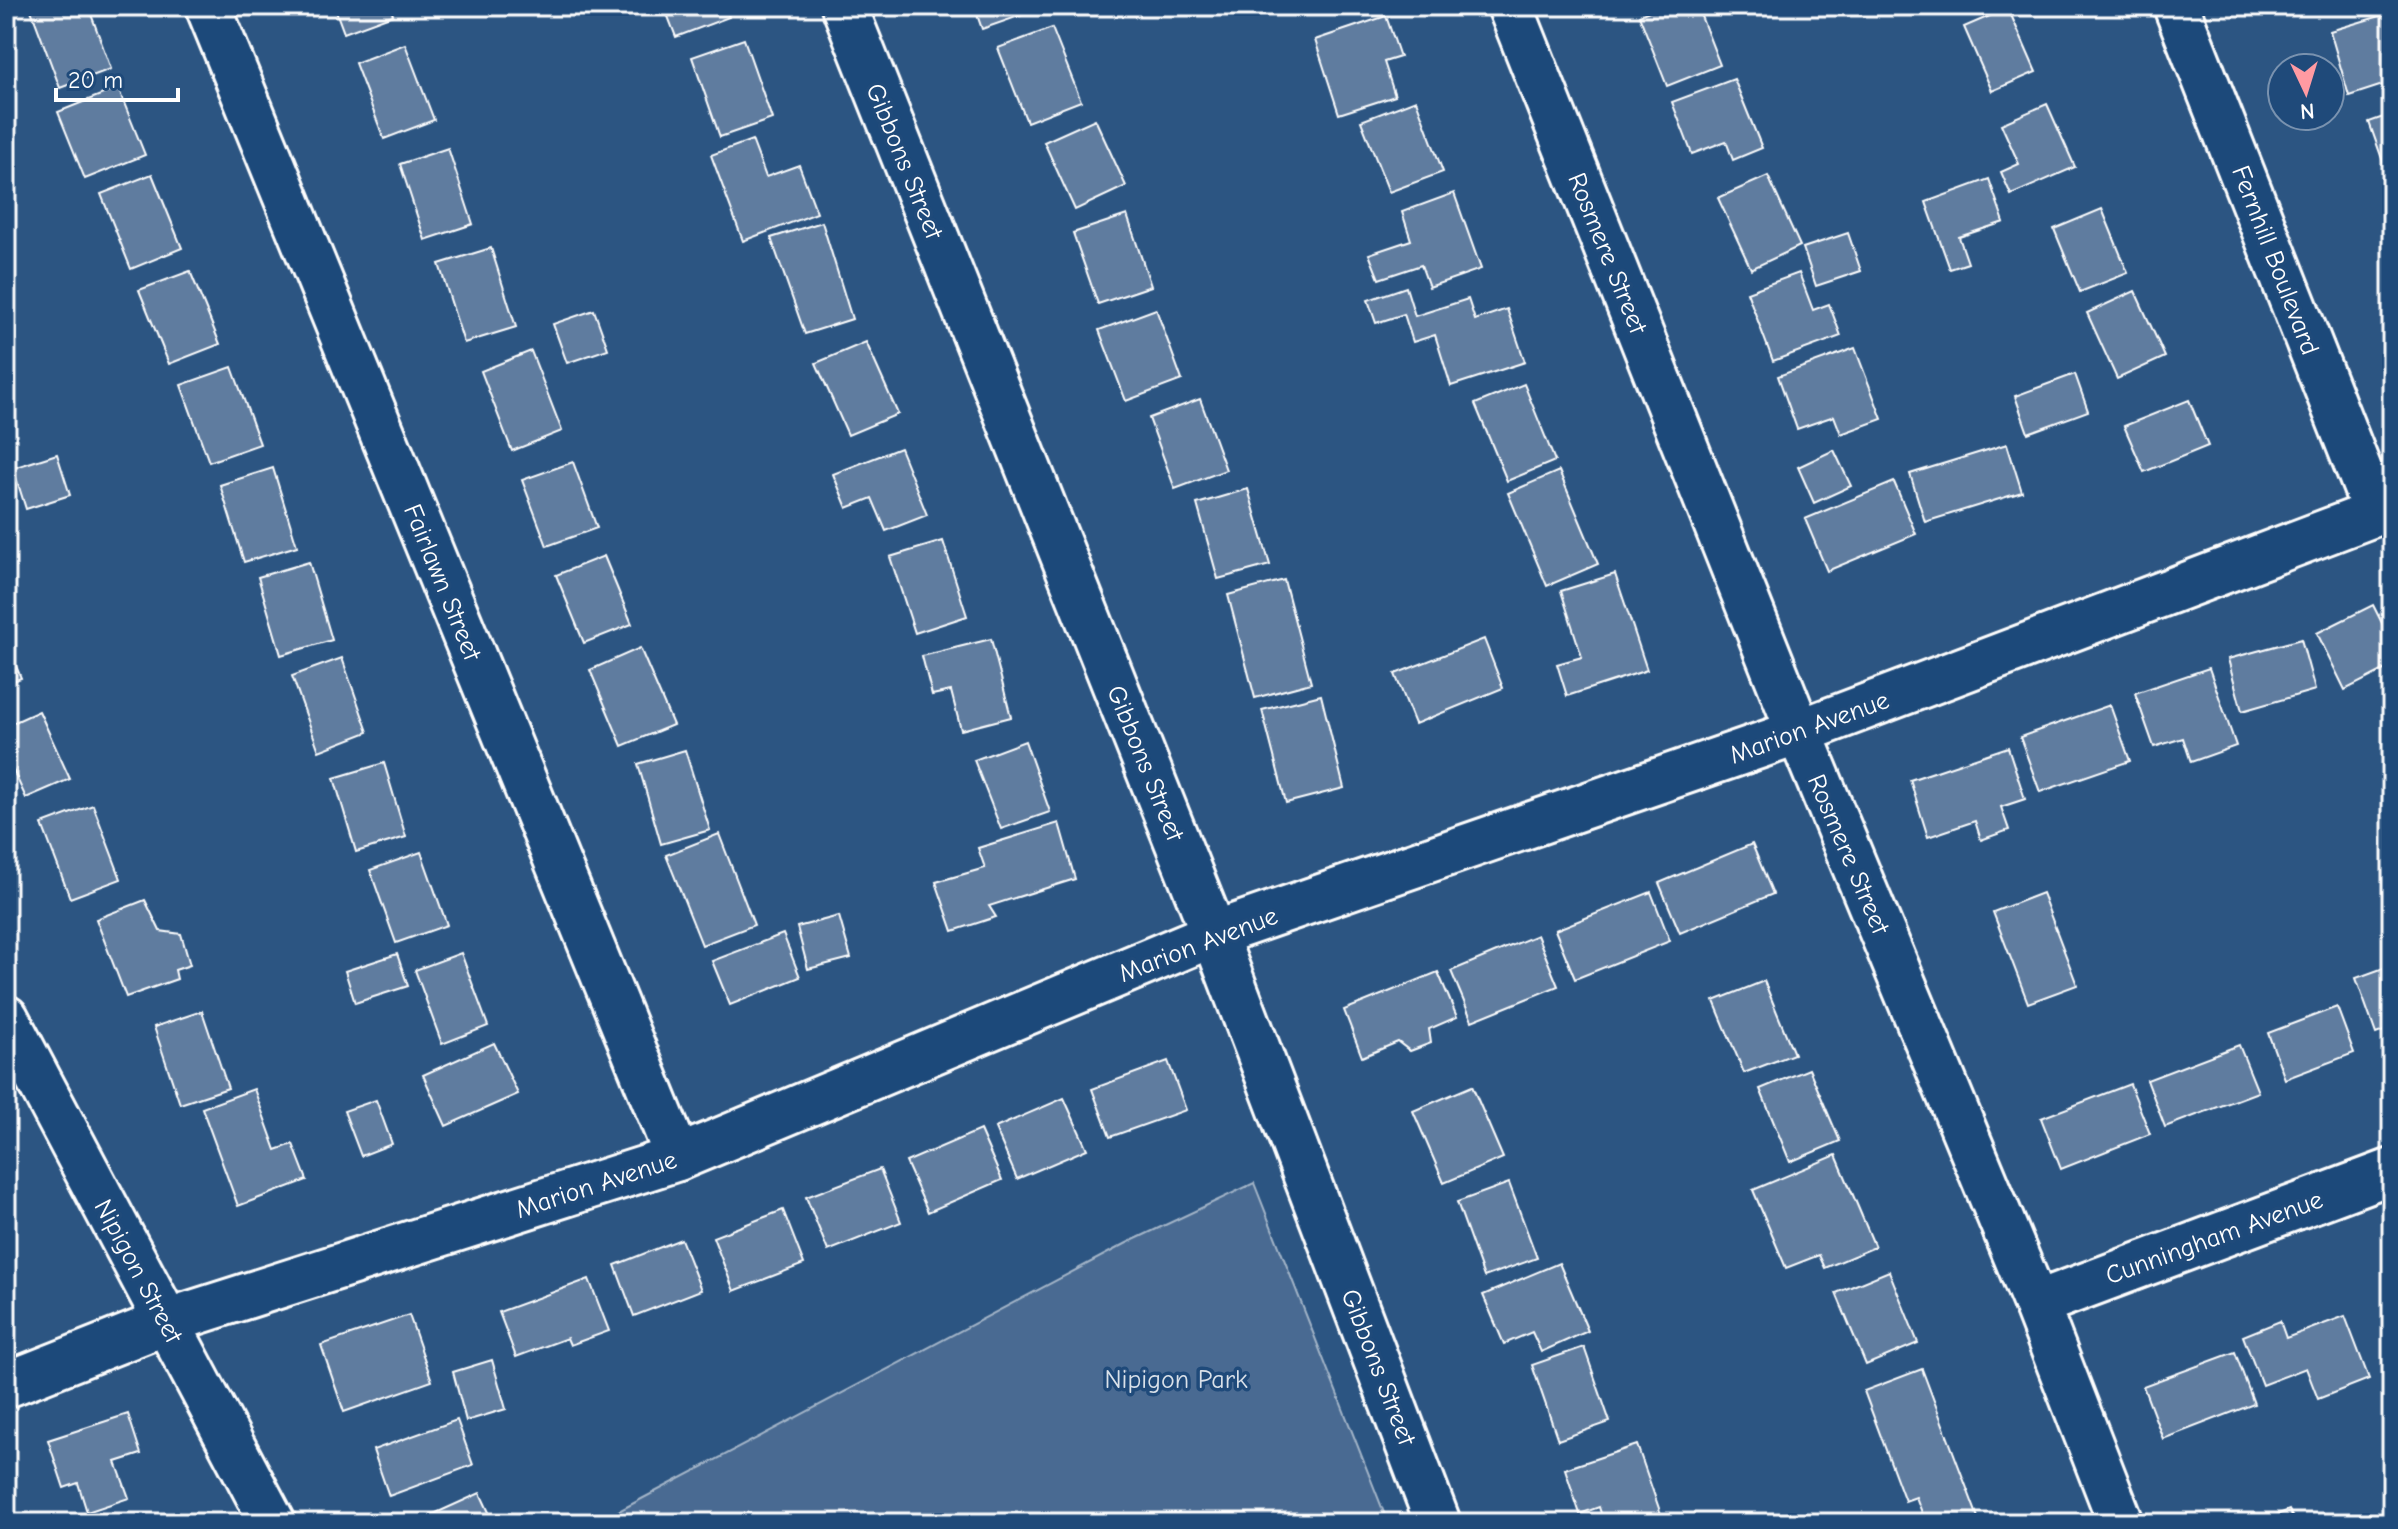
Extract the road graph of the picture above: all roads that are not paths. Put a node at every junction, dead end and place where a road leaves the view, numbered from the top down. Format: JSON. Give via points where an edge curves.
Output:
{"nodes":[{"id":1,"x":208,"y":6,"type":"edge"},
{"id":2,"x":844,"y":6,"type":"edge"},
{"id":3,"x":1510,"y":6,"type":"edge"},
{"id":4,"x":2176,"y":6,"type":"edge"},
{"id":5,"x":2384,"y":510,"type":"edge"},
{"id":6,"x":1799,"y":732,"type":"junction"},
{"id":7,"x":1214,"y":934,"type":"junction"},
{"id":8,"x":6,"y":1018,"type":"edge"},
{"id":9,"x":678,"y":1158,"type":"junction"},
{"id":10,"x":2392,"y":1171,"type":"edge"},
{"id":11,"x":2036,"y":1304,"type":"junction"},
{"id":12,"x":168,"y":1321,"type":"junction"},
{"id":13,"x":6,"y":1385,"type":"edge"},
{"id":14,"x":273,"y":1523,"type":"edge"},
{"id":15,"x":1438,"y":1523,"type":"edge"},
{"id":16,"x":2121,"y":1523,"type":"edge"}],
"edges":[{"from":1,"to":9,"type":"street","name":"Fairlawn Street"},
{"from":2,"to":7,"type":"street","name":"Gibbons Street"},
{"from":3,"to":6,"type":"street","name":"Rosmere Street"},
{"from":4,"to":5,"type":"street","name":"Fernhill Boulevard"},
{"from":5,"to":6,"type":"street","name":"Marion Avenue"},
{"from":6,"to":7,"type":"street","name":"Marion Avenue"},
{"from":6,"to":11,"type":"street","name":"Rosmere Street"},
{"from":7,"to":9,"type":"street","name":"Marion Avenue"},
{"from":7,"to":15,"type":"street","name":"Gibbons Street"},
{"from":8,"to":12,"type":"street","name":"Nipigon Street"},
{"from":9,"to":12,"type":"street","name":"Marion Avenue"},
{"from":10,"to":11,"type":"street","name":"Cunningham Avenue"},
{"from":11,"to":16,"type":"street","name":"Rosmere Street"},
{"from":12,"to":13,"type":"street","name":"Marion Avenue"},
{"from":12,"to":14,"type":"street","name":"Nipigon Street"}]}
